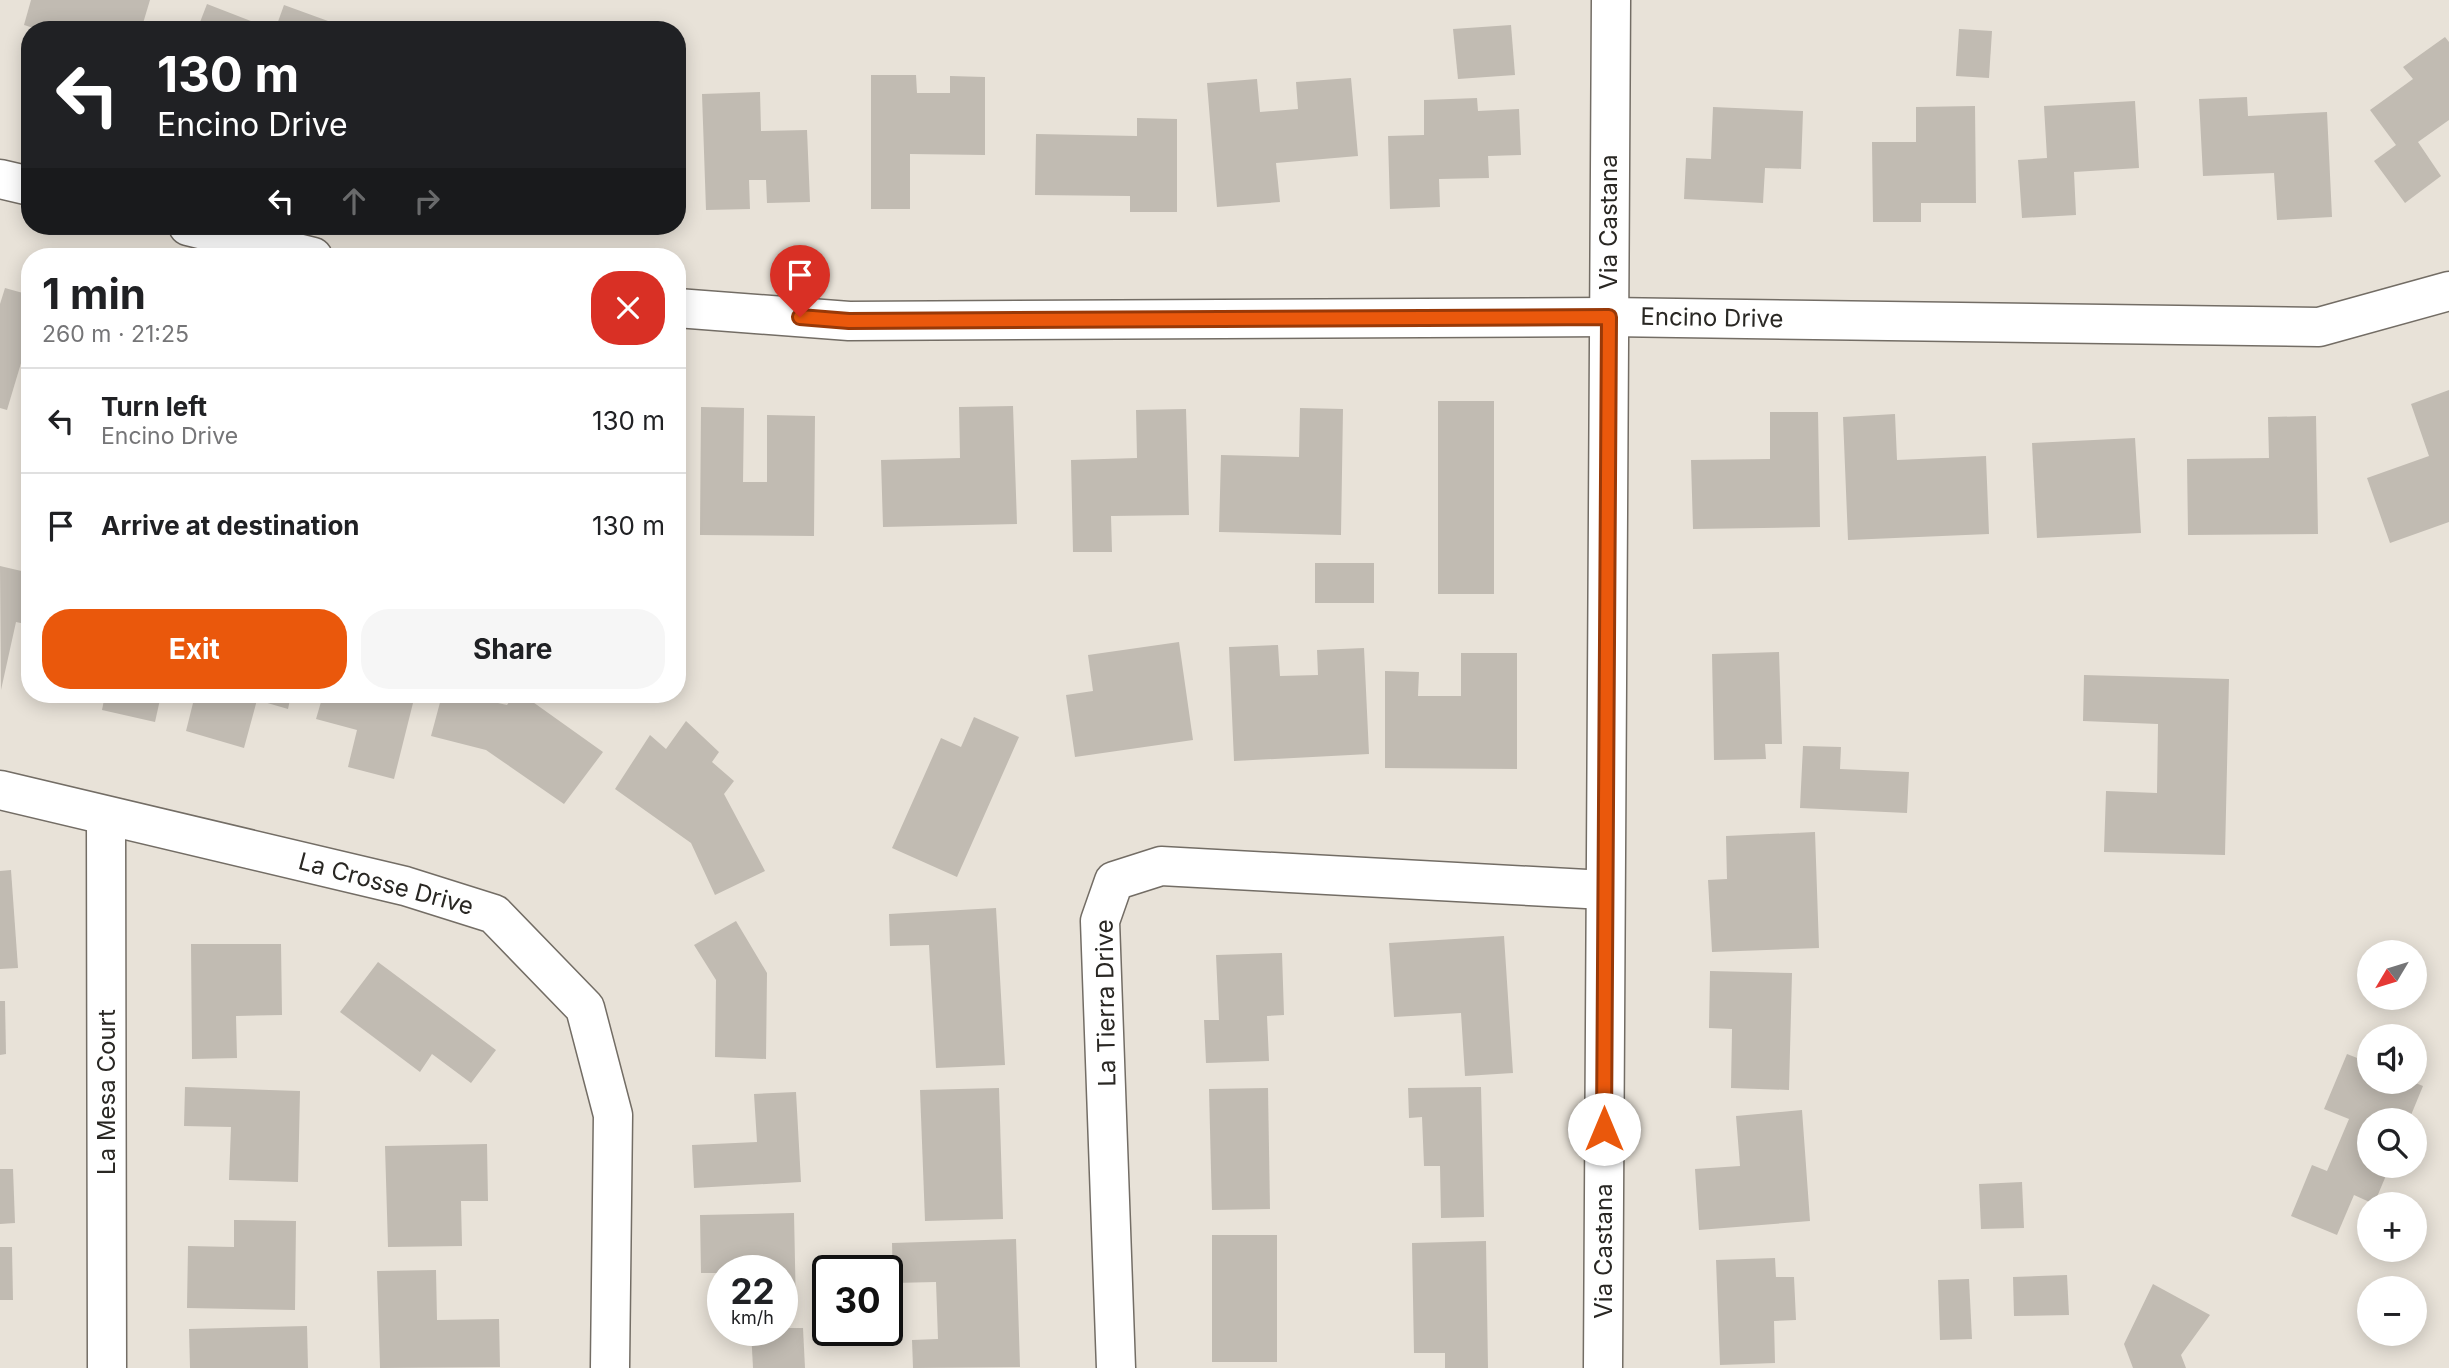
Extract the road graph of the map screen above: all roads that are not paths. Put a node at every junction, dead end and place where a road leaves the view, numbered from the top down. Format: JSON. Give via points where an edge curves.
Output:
{"nodes":[{"id":1,"x":1611,"y":0,"type":"edge"},
{"id":2,"x":0,"y":179,"type":"edge"},
{"id":3,"x":21,"y":184,"type":"edge"},
{"id":4,"x":224,"y":235,"type":"edge"},
{"id":5,"x":276,"y":248,"type":"edge"},
{"id":6,"x":2449,"y":291,"type":"edge"},
{"id":7,"x":686,"y":309,"type":"edge"},
{"id":8,"x":1609,"y":317,"type":"junction"},
{"id":9,"x":0,"y":790,"type":"edge"},
{"id":10,"x":106,"y":816,"type":"junction"},
{"id":11,"x":1605,"y":890,"type":"junction"},
{"id":12,"x":107,"y":1368,"type":"edge"},
{"id":13,"x":610,"y":1368,"type":"edge"},
{"id":14,"x":1116,"y":1368,"type":"edge"},
{"id":15,"x":1603,"y":1368,"type":"edge"}],
"edges":[{"from":1,"to":8,"type":"street","name":"Via Castana"},
{"from":2,"to":3,"type":"street"},
{"from":4,"to":5,"type":"street"},
{"from":6,"to":8,"type":"street","name":"Encino Drive","via":[[2319,327]]},
{"from":7,"to":8,"type":"street","name":"Encino Drive","via":[[849,321]]},
{"from":8,"to":11,"type":"street","name":"Via Castana"},
{"from":9,"to":10,"type":"street","name":"La Crosse Drive"},
{"from":10,"to":12,"type":"street","name":"La Mesa Court"},
{"from":10,"to":13,"type":"street","name":"La Crosse Drive","via":[[405,886],[494,914],[585,1008],[613,1115]]},
{"from":11,"to":14,"type":"street","name":"La Tierra Drive","via":[[1161,866],[1114,881],[1100,921]]},
{"from":11,"to":15,"type":"street","name":"Via Castana"}]}
